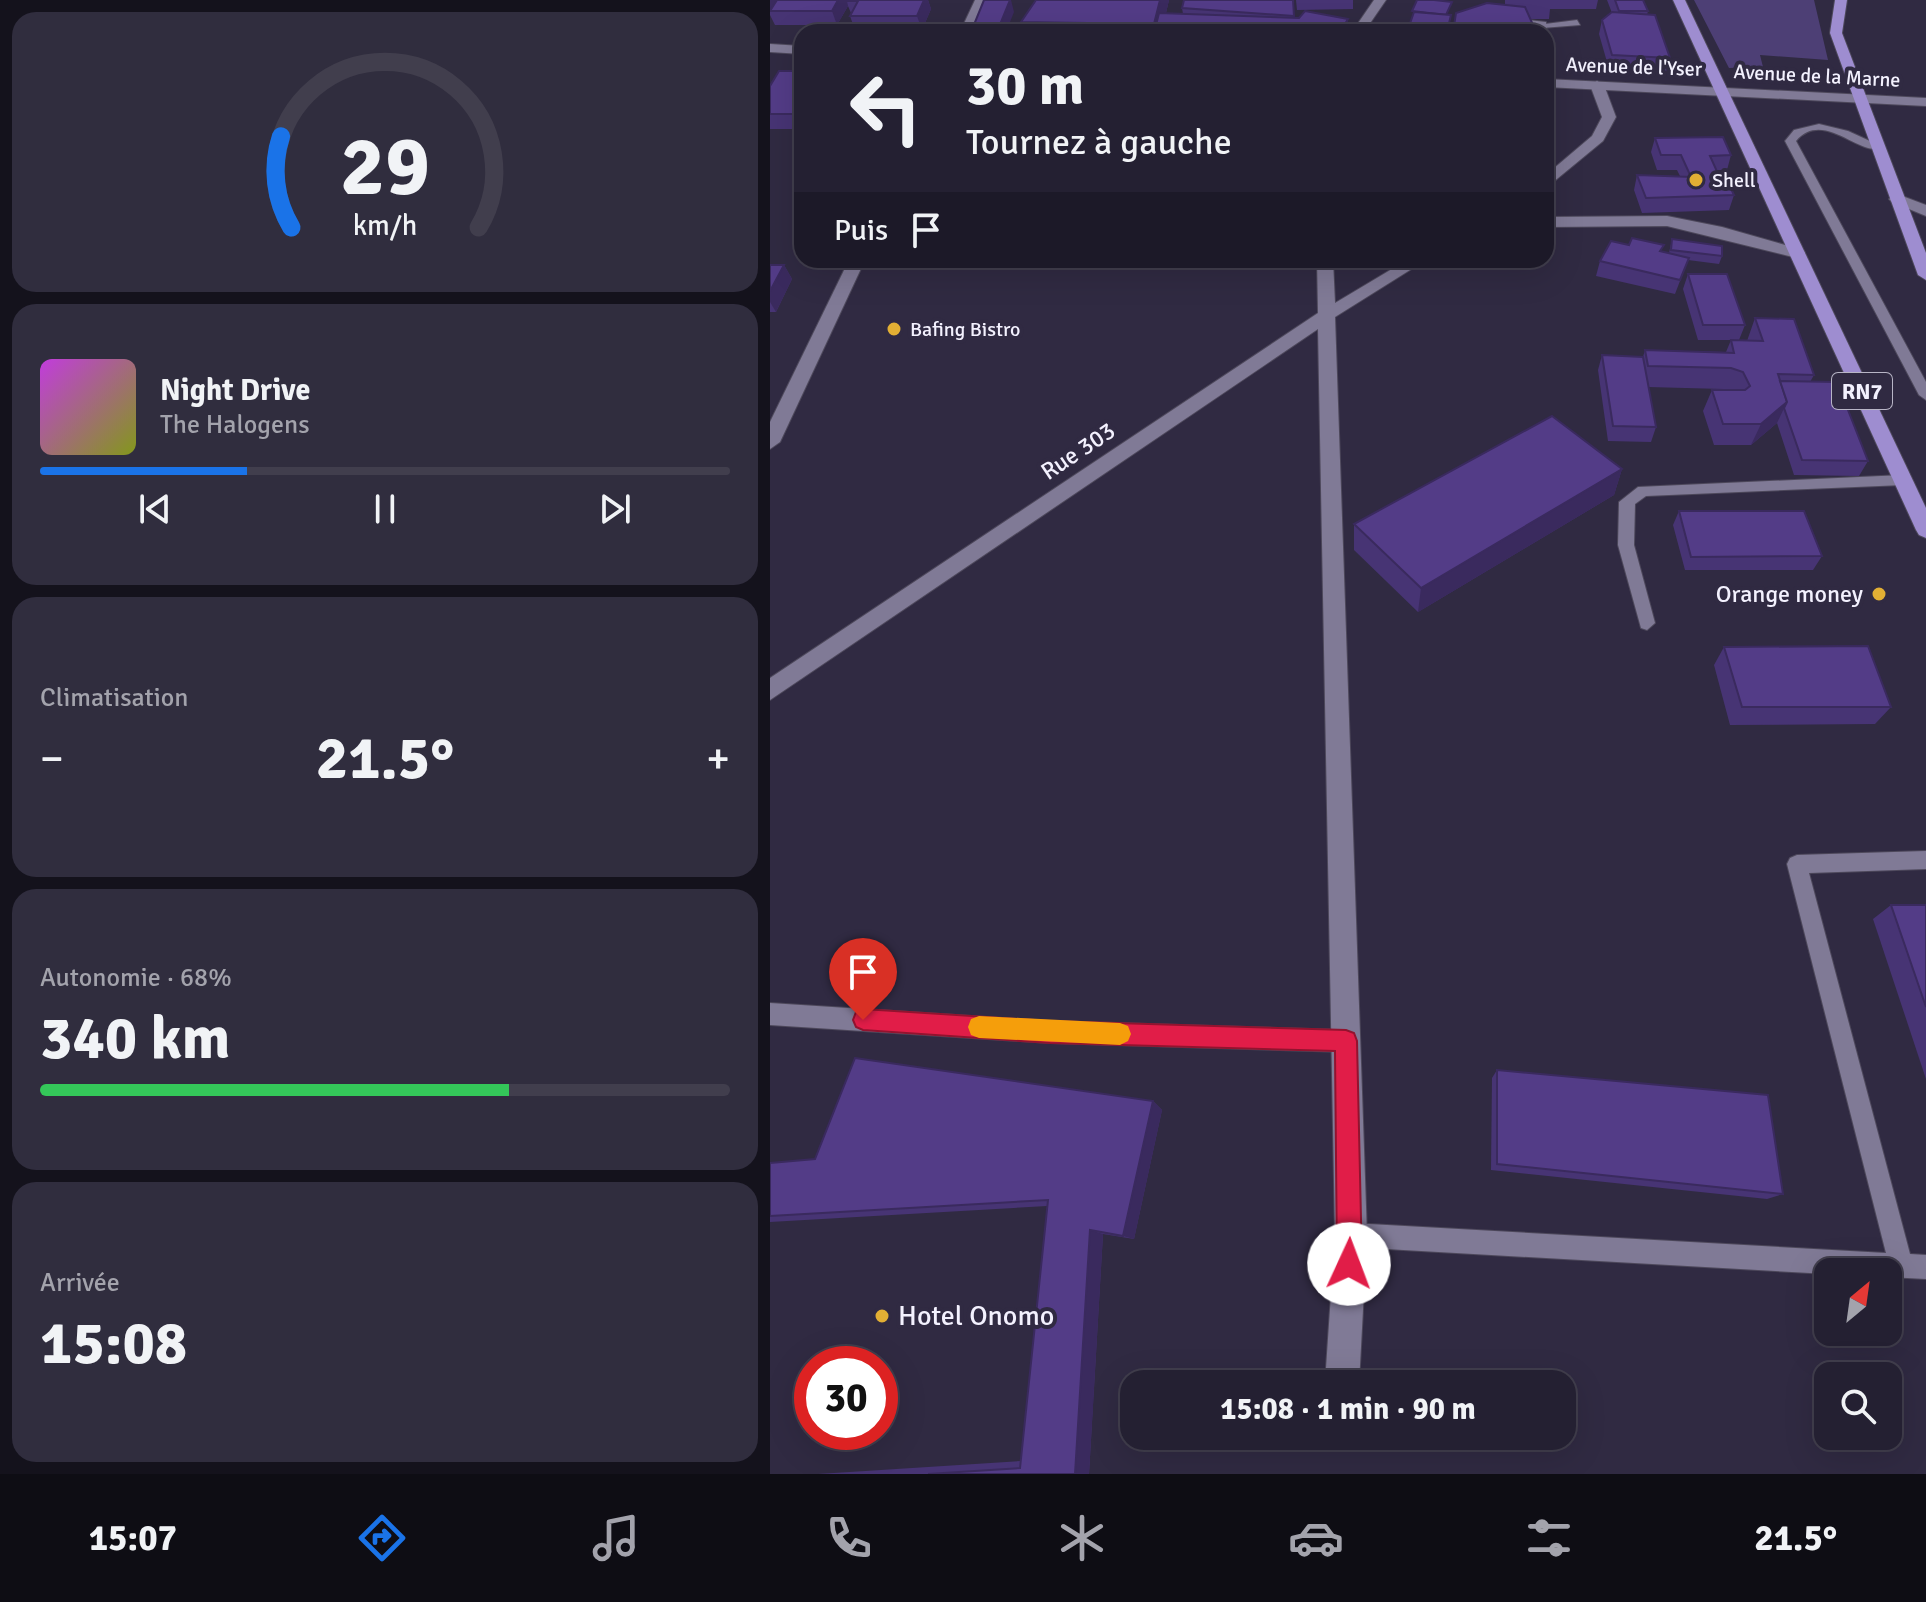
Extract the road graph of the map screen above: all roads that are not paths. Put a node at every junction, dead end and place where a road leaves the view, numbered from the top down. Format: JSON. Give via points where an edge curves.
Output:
{"nodes":[{"id":1,"x":981,"y":0,"type":"edge"},
{"id":2,"x":1380,"y":0,"type":"edge"},
{"id":3,"x":1679,"y":0,"type":"edge"},
{"id":4,"x":1841,"y":0,"type":"edge"},
{"id":5,"x":1499,"y":21,"type":"edge"},
{"id":6,"x":1577,"y":23,"type":"dead end"},
{"id":7,"x":970,"y":24,"type":"edge"},
{"id":8,"x":1364,"y":24,"type":"edge"},
{"id":9,"x":1517,"y":24,"type":"edge"},
{"id":10,"x":1554,"y":26,"type":"edge"},
{"id":11,"x":770,"y":48,"type":"edge"},
{"id":12,"x":794,"y":50,"type":"edge"},
{"id":13,"x":1862,"y":82,"type":"junction"},
{"id":14,"x":1554,"y":83,"type":"edge"},
{"id":15,"x":1597,"y":85,"type":"junction"},
{"id":16,"x":1904,"y":86,"type":"dead end"},
{"id":17,"x":1926,"y":87,"type":"edge"},
{"id":18,"x":1720,"y":90,"type":"junction"},
{"id":19,"x":1860,"y":99,"type":"junction"},
{"id":20,"x":1926,"y":102,"type":"edge"},
{"id":21,"x":1878,"y":147,"type":"junction"},
{"id":22,"x":1554,"y":176,"type":"edge"},
{"id":23,"x":1897,"y":199,"type":"junction"},
{"id":24,"x":1926,"y":211,"type":"edge"},
{"id":25,"x":1554,"y":222,"type":"edge"},
{"id":26,"x":1797,"y":253,"type":"junction"},
{"id":27,"x":853,"y":268,"type":"edge"},
{"id":28,"x":1325,"y":268,"type":"edge"},
{"id":29,"x":1405,"y":268,"type":"edge"},
{"id":30,"x":1926,"y":275,"type":"edge"},
{"id":31,"x":1327,"y":315,"type":"junction"},
{"id":32,"x":1926,"y":395,"type":"edge"},
{"id":33,"x":770,"y":442,"type":"edge"},
{"id":34,"x":1903,"y":480,"type":"junction"},
{"id":35,"x":1926,"y":530,"type":"edge"},
{"id":36,"x":1647,"y":623,"type":"dead end"},
{"id":37,"x":770,"y":690,"type":"edge"},
{"id":38,"x":1926,"y":860,"type":"edge"},
{"id":39,"x":770,"y":1014,"type":"edge"},
{"id":40,"x":1346,"y":1041,"type":"junction"},
{"id":41,"x":1351,"y":1235,"type":"junction"},
{"id":42,"x":1899,"y":1258,"type":"edge"},
{"id":43,"x":1814,"y":1260,"type":"edge"},
{"id":44,"x":1902,"y":1265,"type":"edge"},
{"id":45,"x":1926,"y":1267,"type":"edge"},
{"id":46,"x":1343,"y":1370,"type":"edge"}],
"edges":[{"from":1,"to":7,"type":"street"},
{"from":2,"to":8,"type":"street"},
{"from":3,"to":18,"type":"main road","number":"RN7"},
{"from":4,"to":13,"type":"main road","via":[[1836,33]]},
{"from":5,"to":9,"type":"street"},
{"from":6,"to":10,"type":"lane"},
{"from":11,"to":12,"type":"street"},
{"from":13,"to":18,"type":"street","name":"Avenue de la Marne"},
{"from":13,"to":19,"type":"main road"},
{"from":14,"to":15,"type":"street","name":"Avenue de l'Yser"},
{"from":15,"to":18,"type":"street","name":"Avenue de l'Yser"},
{"from":15,"to":22,"type":"street","via":[[1609,117],[1598,138]]},
{"from":16,"to":17,"type":"street","name":"Avenue de la Marne"},
{"from":18,"to":19,"type":"street","name":"Avenue de la Marne"},
{"from":18,"to":26,"type":"main road","number":"RN7"},
{"from":19,"to":20,"type":"street","name":"Avenue de la Marne"},
{"from":19,"to":21,"type":"main road"},
{"from":21,"to":23,"type":"main road"},
{"from":21,"to":32,"type":"lane","via":[[1824,128],[1795,131],[1790,141]]},
{"from":23,"to":24,"type":"street"},
{"from":23,"to":30,"type":"main road"},
{"from":25,"to":26,"type":"street","via":[[1667,221]]},
{"from":26,"to":34,"type":"main road","number":"RN7"},
{"from":27,"to":33,"type":"street"},
{"from":28,"to":31,"type":"street"},
{"from":29,"to":31,"type":"street","name":"Rue 303"},
{"from":31,"to":37,"type":"street","name":"Rue 303"},
{"from":31,"to":40,"type":"street"},
{"from":34,"to":35,"type":"main road","number":"RN7"},
{"from":34,"to":36,"type":"lane","via":[[1643,491],[1627,502],[1626,545]]},
{"from":38,"to":42,"type":"lane","via":[[1797,864]]},
{"from":39,"to":40,"type":"lane","via":[[1050,1032]]},
{"from":40,"to":41,"type":"street"},
{"from":41,"to":43,"type":"lane"},
{"from":41,"to":46,"type":"street"},
{"from":44,"to":45,"type":"lane"}]}
